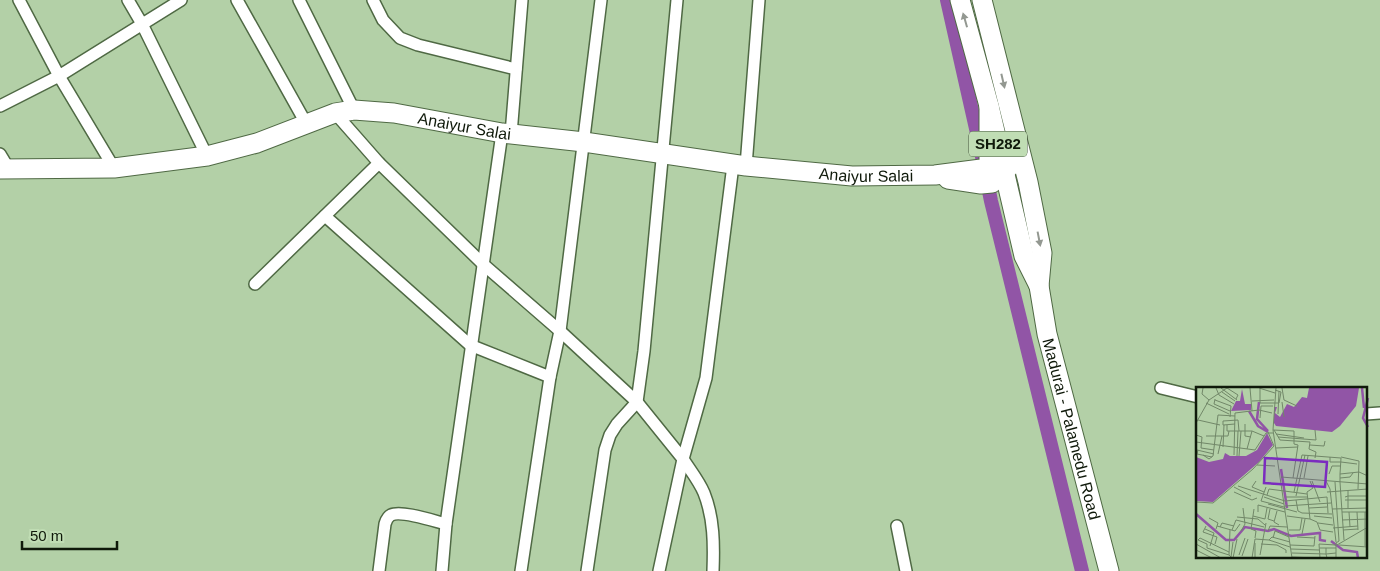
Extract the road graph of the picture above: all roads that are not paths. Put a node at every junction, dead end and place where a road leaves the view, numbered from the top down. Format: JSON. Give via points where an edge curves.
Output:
{"nodes":[{"id":1,"x":18,"y":0,"type":"edge"},
{"id":2,"x":128,"y":0,"type":"edge"},
{"id":3,"x":181,"y":0,"type":"edge"},
{"id":4,"x":237,"y":0,"type":"edge"},
{"id":5,"x":299,"y":0,"type":"edge"},
{"id":6,"x":373,"y":0,"type":"edge"},
{"id":7,"x":522,"y":0,"type":"edge"},
{"id":8,"x":602,"y":0,"type":"edge"},
{"id":9,"x":677,"y":0,"type":"edge"},
{"id":10,"x":759,"y":0,"type":"edge"},
{"id":11,"x":960,"y":0,"type":"edge"},
{"id":12,"x":982,"y":0,"type":"edge"},
{"id":13,"x":142,"y":24,"type":"junction"},
{"id":14,"x":995,"y":50,"type":"junction"},
{"id":15,"x":974,"y":53,"type":"junction"},
{"id":16,"x":516,"y":68,"type":"junction"},
{"id":17,"x":59,"y":76,"type":"junction"},
{"id":18,"x":0,"y":106,"type":"edge"},
{"id":19,"x":354,"y":110,"type":"junction"},
{"id":20,"x":336,"y":114,"type":"junction"},
{"id":21,"x":307,"y":125,"type":"junction"},
{"id":22,"x":507,"y":134,"type":"junction"},
{"id":23,"x":584,"y":142,"type":"junction"},
{"id":24,"x":663,"y":155,"type":"junction"},
{"id":25,"x":1021,"y":155,"type":"junction"},
{"id":26,"x":208,"y":156,"type":"junction"},
{"id":27,"x":3,"y":164,"type":"edge"},
{"id":28,"x":379,"y":164,"type":"junction"},
{"id":29,"x":739,"y":165,"type":"junction"},
{"id":30,"x":114,"y":168,"type":"junction"},
{"id":31,"x":989,"y":176,"type":"junction"},
{"id":32,"x":1028,"y":182,"type":"junction"},
{"id":33,"x":325,"y":216,"type":"junction"},
{"id":34,"x":484,"y":265,"type":"junction"},
{"id":35,"x":255,"y":284,"type":"dead end"},
{"id":36,"x":1039,"y":286,"type":"junction"},
{"id":37,"x":560,"y":331,"type":"junction"},
{"id":38,"x":470,"y":345,"type":"junction"},
{"id":39,"x":550,"y":377,"type":"junction"},
{"id":40,"x":1161,"y":388,"type":"dead end"},
{"id":41,"x":1196,"y":397,"type":"edge"},
{"id":42,"x":637,"y":402,"type":"junction"},
{"id":43,"x":683,"y":460,"type":"junction"},
{"id":44,"x":446,"y":524,"type":"junction"},
{"id":45,"x":897,"y":526,"type":"dead end"},
{"id":46,"x":379,"y":571,"type":"edge"},
{"id":47,"x":442,"y":571,"type":"edge"},
{"id":48,"x":521,"y":571,"type":"edge"},
{"id":49,"x":587,"y":571,"type":"edge"},
{"id":50,"x":659,"y":571,"type":"edge"},
{"id":51,"x":713,"y":571,"type":"edge"},
{"id":52,"x":906,"y":571,"type":"edge"},
{"id":53,"x":1109,"y":571,"type":"edge"}],
"edges":[{"from":1,"to":17,"type":"street"},
{"from":2,"to":13,"type":"street"},
{"from":3,"to":13,"type":"street"},
{"from":4,"to":21,"type":"street"},
{"from":5,"to":19,"type":"street"},
{"from":6,"to":16,"type":"street","via":[[383,20],[400,38]]},
{"from":7,"to":16,"type":"street"},
{"from":8,"to":23,"type":"street"},
{"from":9,"to":24,"type":"street"},
{"from":10,"to":29,"type":"street"},
{"from":15,"to":11,"type":"main road","one_way":true},
{"from":12,"to":14,"type":"main road","name":"Madurai - Palamedu Road","number":"SH282"},
{"from":13,"to":17,"type":"street"},
{"from":13,"to":26,"type":"street"},
{"from":14,"to":15,"type":"main road"},
{"from":14,"to":25,"type":"main road","name":"Madurai - Palamedu Road","number":"SH282","one_way":true},
{"from":15,"to":31,"type":"main road","via":[[989,106]]},
{"from":16,"to":22,"type":"street"},
{"from":17,"to":18,"type":"street"},
{"from":17,"to":30,"type":"street"},
{"from":19,"to":20,"type":"main road","name":"Anaiyur Salai"},
{"from":19,"to":22,"type":"main road","name":"Anaiyur Salai","via":[[394,113]]},
{"from":20,"to":21,"type":"main road","name":"Anaiyur Salai"},
{"from":20,"to":28,"type":"street"},
{"from":21,"to":26,"type":"main road","name":"Anaiyur Salai","via":[[257,144]]},
{"from":22,"to":23,"type":"main road","name":"Anaiyur Salai"},
{"from":22,"to":34,"type":"street"},
{"from":23,"to":24,"type":"main road","name":"Anaiyur Salai"},
{"from":23,"to":37,"type":"street"},
{"from":24,"to":29,"type":"main road","name":"Anaiyur Salai"},
{"from":24,"to":42,"type":"street"},
{"from":25,"to":31,"type":"main road"},
{"from":25,"to":32,"type":"main road","name":"Madurai - Palamedu Road","number":"SH282"},
{"from":26,"to":30,"type":"main road","name":"Anaiyur Salai"},
{"from":27,"to":30,"type":"main road","name":"Anaiyur Salai"},
{"from":28,"to":33,"type":"street"},
{"from":28,"to":34,"type":"street"},
{"from":29,"to":31,"type":"main road","name":"Anaiyur Salai","via":[[852,176],[935,175],[950,180]]},
{"from":29,"to":43,"type":"street","via":[[706,378]]},
{"from":31,"to":32,"type":"main road","name":"Anaiyur Salai"},
{"from":31,"to":36,"type":"main road","name":"Madurai - Palamedu Road","number":"SH282","via":[[1017,226],[1024,256]]},
{"from":32,"to":36,"type":"main road","name":"Madurai - Palamedu Road","number":"SH282","one_way":true,"via":[[1042,253]]},
{"from":33,"to":35,"type":"street"},
{"from":33,"to":38,"type":"street"},
{"from":34,"to":37,"type":"street"},
{"from":34,"to":38,"type":"street"},
{"from":36,"to":53,"type":"main road","name":"Madurai - Palamedu Road","number":"SH282","via":[[1047,334]]},
{"from":37,"to":39,"type":"street"},
{"from":37,"to":42,"type":"street"},
{"from":38,"to":39,"type":"street"},
{"from":38,"to":44,"type":"street"},
{"from":39,"to":48,"type":"street"},
{"from":40,"to":41,"type":"street"},
{"from":42,"to":43,"type":"street"},
{"from":42,"to":49,"type":"street","via":[[610,434],[605,450]]},
{"from":43,"to":50,"type":"street"},
{"from":43,"to":51,"type":"street","via":[[703,491],[709,510],[714,538]]},
{"from":44,"to":46,"type":"street","via":[[392,514],[384,524]]},
{"from":44,"to":47,"type":"street"},
{"from":45,"to":52,"type":"street"}]}
